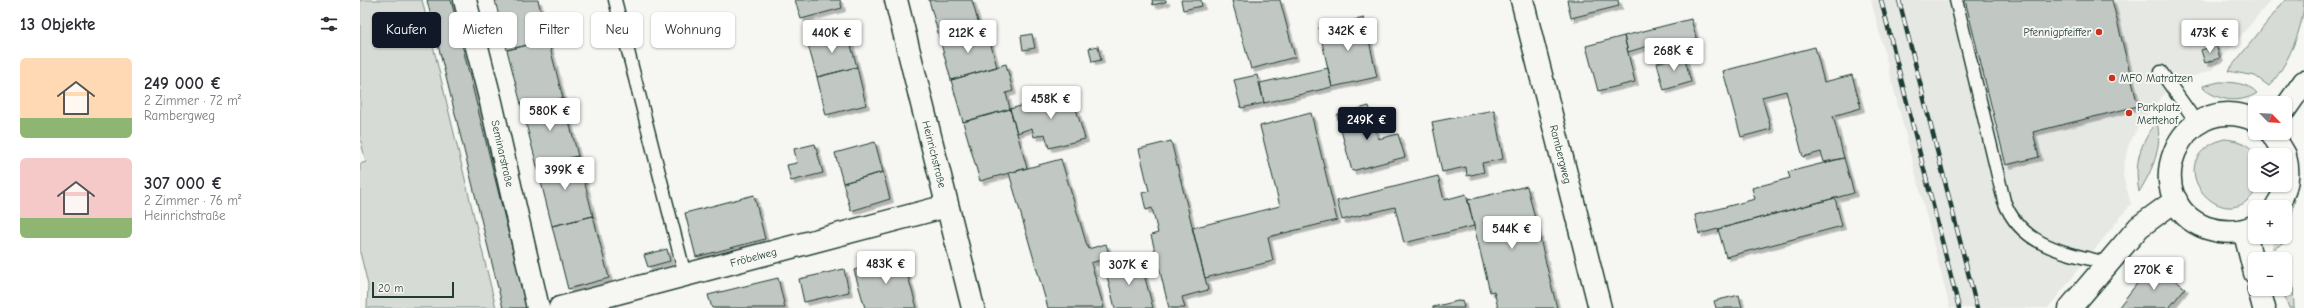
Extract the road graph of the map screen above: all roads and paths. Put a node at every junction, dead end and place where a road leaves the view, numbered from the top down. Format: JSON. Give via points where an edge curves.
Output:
{"nodes":[{"id":1,"x":465,"y":0,"type":"edge"},
{"id":2,"x":616,"y":0,"type":"edge"},
{"id":3,"x":896,"y":0,"type":"edge"},
{"id":4,"x":1522,"y":0,"type":"edge"},
{"id":5,"x":1956,"y":0,"type":"edge"},
{"id":6,"x":2161,"y":72,"type":"dead end"},
{"id":7,"x":2304,"y":82,"type":"edge"},
{"id":8,"x":2292,"y":99,"type":"edge"},
{"id":9,"x":2248,"y":118,"type":"edge"},
{"id":10,"x":2197,"y":123,"type":"junction"},
{"id":11,"x":2176,"y":200,"type":"junction"},
{"id":12,"x":947,"y":206,"type":"junction"},
{"id":13,"x":2248,"y":228,"type":"edge"},
{"id":14,"x":2107,"y":263,"type":"junction"},
{"id":15,"x":685,"y":275,"type":"junction"},
{"id":16,"x":2261,"y":296,"type":"edge"},
{"id":17,"x":538,"y":308,"type":"edge"},
{"id":18,"x":560,"y":308,"type":"edge"},
{"id":19,"x":973,"y":308,"type":"edge"},
{"id":20,"x":1600,"y":308,"type":"edge"},
{"id":21,"x":2070,"y":308,"type":"edge"},
{"id":22,"x":2264,"y":308,"type":"edge"}],
"edges":[{"from":1,"to":17,"type":"street","name":"Seminarstraße"},
{"from":2,"to":15,"type":"lane"},
{"from":3,"to":12,"type":"street","name":"Heinrichstraße"},
{"from":4,"to":20,"type":"street","name":"Rambergweg"},
{"from":5,"to":14,"type":"lane","via":[[2004,201],[2012,219],[2025,233],[2047,246]]},
{"from":6,"to":10,"type":"lane"},
{"from":7,"to":8,"type":"street"},
{"from":9,"to":10,"type":"street","via":[[2229,114],[2212,116]]},
{"from":10,"to":11,"type":"street","via":[[2181,138],[2172,158],[2170,179]]},
{"from":11,"to":13,"type":"street","via":[[2188,216],[2205,227],[2224,232]]},
{"from":11,"to":14,"type":"street","via":[[2139,227]]},
{"from":12,"to":15,"type":"street","name":"Fröbelweg"},
{"from":12,"to":19,"type":"street","name":"Heinrichstraße"},
{"from":14,"to":21,"type":"street"},
{"from":15,"to":18,"type":"street","name":"Fröbelweg"},
{"from":16,"to":22,"type":"street"}]}
